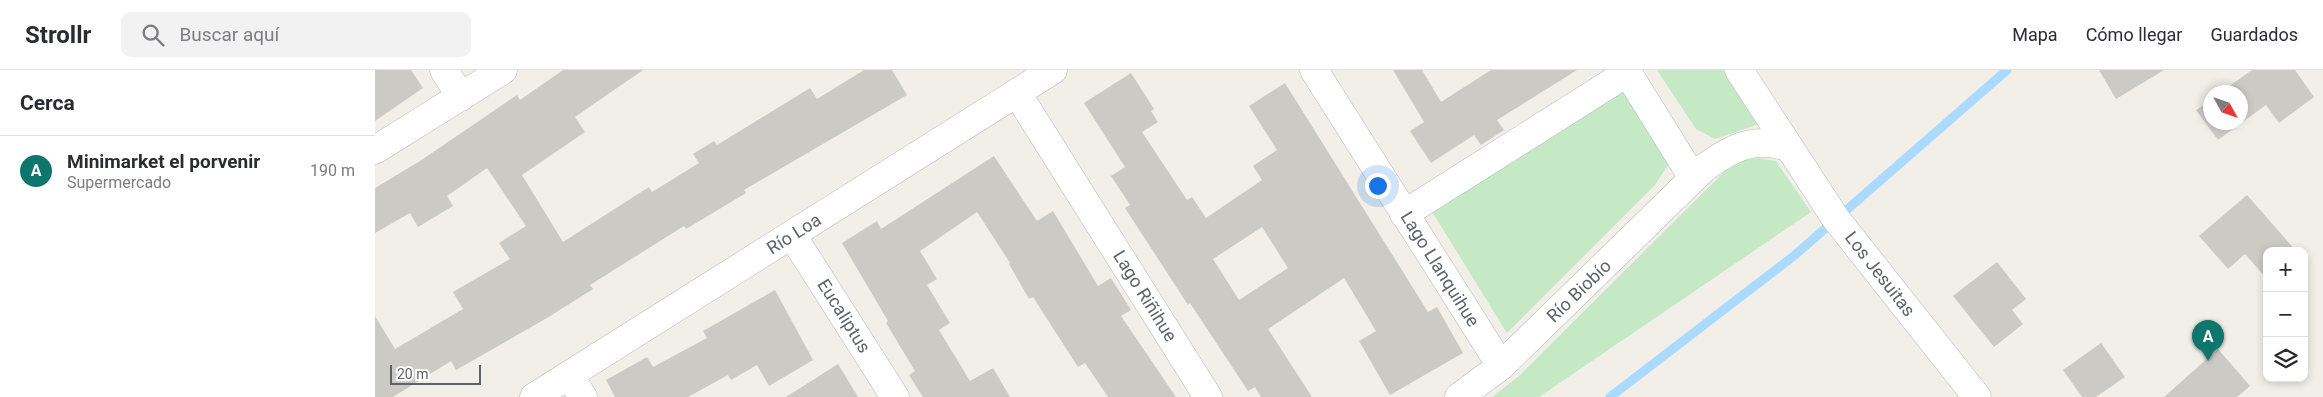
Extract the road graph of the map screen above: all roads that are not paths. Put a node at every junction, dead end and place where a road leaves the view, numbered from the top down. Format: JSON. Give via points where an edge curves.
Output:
{"nodes":[{"id":1,"x":444,"y":70,"type":"edge"},
{"id":2,"x":503,"y":70,"type":"edge"},
{"id":3,"x":1053,"y":70,"type":"edge"},
{"id":4,"x":1313,"y":70,"type":"edge"},
{"id":5,"x":1739,"y":70,"type":"edge"},
{"id":6,"x":1627,"y":71,"type":"edge"},
{"id":7,"x":1017,"y":93,"type":"junction"},
{"id":8,"x":461,"y":97,"type":"junction"},
{"id":9,"x":1788,"y":147,"type":"junction"},
{"id":10,"x":375,"y":150,"type":"edge"},
{"id":11,"x":1693,"y":178,"type":"junction"},
{"id":12,"x":1405,"y":214,"type":"junction"},
{"id":13,"x":792,"y":235,"type":"junction"},
{"id":14,"x":1501,"y":366,"type":"junction"},
{"id":15,"x":576,"y":386,"type":"edge"},
{"id":16,"x":534,"y":397,"type":"edge"},
{"id":17,"x":895,"y":397,"type":"edge"},
{"id":18,"x":1208,"y":397,"type":"edge"},
{"id":19,"x":1459,"y":397,"type":"edge"},
{"id":20,"x":1977,"y":397,"type":"edge"}],
"edges":[{"from":1,"to":8,"type":"street"},
{"from":2,"to":8,"type":"street"},
{"from":3,"to":7,"type":"street","name":"Río Loa"},
{"from":4,"to":12,"type":"street","name":"Lago Llanquihue"},
{"from":5,"to":9,"type":"street","name":"Los Jesuitas"},
{"from":6,"to":11,"type":"street"},
{"from":6,"to":12,"type":"street"},
{"from":7,"to":13,"type":"street","name":"Río Loa"},
{"from":7,"to":18,"type":"street","name":"Lago Riñihue"},
{"from":8,"to":10,"type":"street"},
{"from":9,"to":11,"type":"street","name":"Río Biobío","via":[[1775,143],[1750,143],[1717,159]]},
{"from":9,"to":20,"type":"street","name":"Los Jesuitas","via":[[1837,219]]},
{"from":11,"to":14,"type":"street","name":"Río Biobío"},
{"from":12,"to":14,"type":"street","name":"Lago Llanquihue"},
{"from":13,"to":15,"type":"street","name":"Río Loa"},
{"from":13,"to":17,"type":"street","name":"Eucaliptus"},
{"from":14,"to":19,"type":"street","name":"Río Biobío"},
{"from":15,"to":16,"type":"street","name":"Río Loa"}]}
